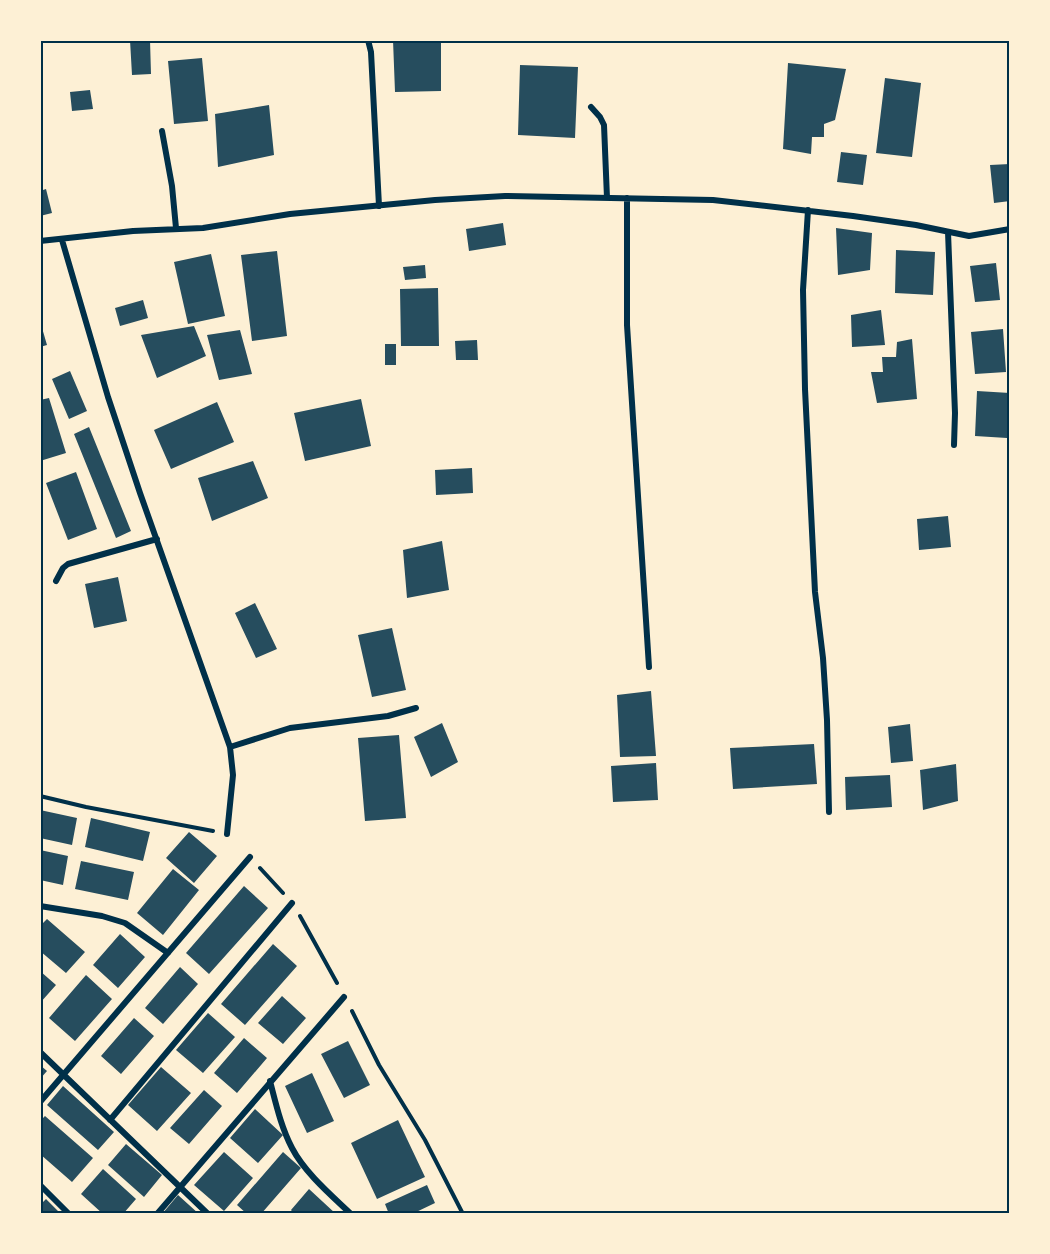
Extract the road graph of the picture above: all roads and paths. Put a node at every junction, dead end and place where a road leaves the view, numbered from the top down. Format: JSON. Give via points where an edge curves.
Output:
{"nodes":[{"id":1,"x":368,"y":40,"type":"edge"},
{"id":2,"x":591,"y":107,"type":"dead end"},
{"id":3,"x":162,"y":131,"type":"dead end"},
{"id":4,"x":607,"y":198,"type":"junction"},
{"id":5,"x":627,"y":198,"type":"junction"},
{"id":6,"x":380,"y":206,"type":"junction"},
{"id":7,"x":808,"y":210,"type":"junction"},
{"id":8,"x":176,"y":228,"type":"junction"},
{"id":9,"x":1010,"y":229,"type":"edge"},
{"id":10,"x":948,"y":232,"type":"junction"},
{"id":11,"x":62,"y":240,"type":"junction"},
{"id":12,"x":40,"y":241,"type":"edge"},
{"id":13,"x":954,"y":445,"type":"dead end"},
{"id":14,"x":157,"y":539,"type":"junction"},
{"id":15,"x":56,"y":581,"type":"dead end"},
{"id":16,"x":649,"y":667,"type":"dead end"},
{"id":17,"x":416,"y":708,"type":"dead end"},
{"id":18,"x":230,"y":747,"type":"junction"},
{"id":19,"x":40,"y":796,"type":"edge"},
{"id":20,"x":829,"y":812,"type":"dead end"},
{"id":21,"x":227,"y":834,"type":"joint"},
{"id":22,"x":250,"y":857,"type":"joint"},
{"id":23,"x":292,"y":903,"type":"junction"},
{"id":24,"x":40,"y":906,"type":"edge"},
{"id":25,"x":168,"y":953,"type":"junction"},
{"id":26,"x":344,"y":997,"type":"junction"},
{"id":27,"x":40,"y":1052,"type":"edge"},
{"id":28,"x":65,"y":1075,"type":"junction"},
{"id":29,"x":270,"y":1082,"type":"junction"},
{"id":30,"x":40,"y":1102,"type":"edge"},
{"id":31,"x":110,"y":1120,"type":"junction"},
{"id":32,"x":180,"y":1186,"type":"junction"},
{"id":33,"x":42,"y":1190,"type":"edge"},
{"id":34,"x":69,"y":1214,"type":"edge"},
{"id":35,"x":157,"y":1214,"type":"edge"},
{"id":36,"x":208,"y":1214,"type":"edge"},
{"id":37,"x":351,"y":1214,"type":"edge"},
{"id":38,"x":463,"y":1214,"type":"edge"}],
"edges":[{"from":1,"to":6,"type":"street"},
{"from":2,"to":4,"type":"street","via":[[604,125]]},
{"from":3,"to":8,"type":"street"},
{"from":4,"to":5,"type":"street"},
{"from":4,"to":6,"type":"street","via":[[505,196]]},
{"from":5,"to":7,"type":"street","via":[[713,200]]},
{"from":5,"to":16,"type":"street","via":[[627,325]]},
{"from":6,"to":8,"type":"street"},
{"from":7,"to":10,"type":"street"},
{"from":7,"to":20,"type":"street","via":[[802,290],[805,389],[815,592],[827,720]]},
{"from":8,"to":11,"type":"street"},
{"from":9,"to":10,"type":"street","via":[[969,236]]},
{"from":10,"to":13,"type":"street"},
{"from":11,"to":12,"type":"street"},
{"from":11,"to":14,"type":"street","via":[[108,396]]},
{"from":14,"to":15,"type":"street","via":[[68,564]]},
{"from":14,"to":18,"type":"street"},
{"from":17,"to":18,"type":"street","via":[[388,716],[290,729]]},
{"from":18,"to":21,"type":"street","via":[[233,775]]},
{"from":19,"to":21,"type":"path"},
{"from":22,"to":23,"type":"path"},
{"from":22,"to":25,"type":"street"},
{"from":23,"to":26,"type":"path"},
{"from":23,"to":31,"type":"street"},
{"from":24,"to":25,"type":"street","via":[[125,922]]},
{"from":25,"to":28,"type":"street"},
{"from":26,"to":29,"type":"street"},
{"from":26,"to":38,"type":"path","via":[[379,1065],[426,1140]]},
{"from":27,"to":28,"type":"street"},
{"from":28,"to":30,"type":"street"},
{"from":28,"to":31,"type":"street"},
{"from":29,"to":32,"type":"street"},
{"from":29,"to":37,"type":"street","via":[[293,1149]]},
{"from":31,"to":32,"type":"street"},
{"from":32,"to":35,"type":"street"},
{"from":32,"to":36,"type":"street"},
{"from":33,"to":34,"type":"street"}]}
